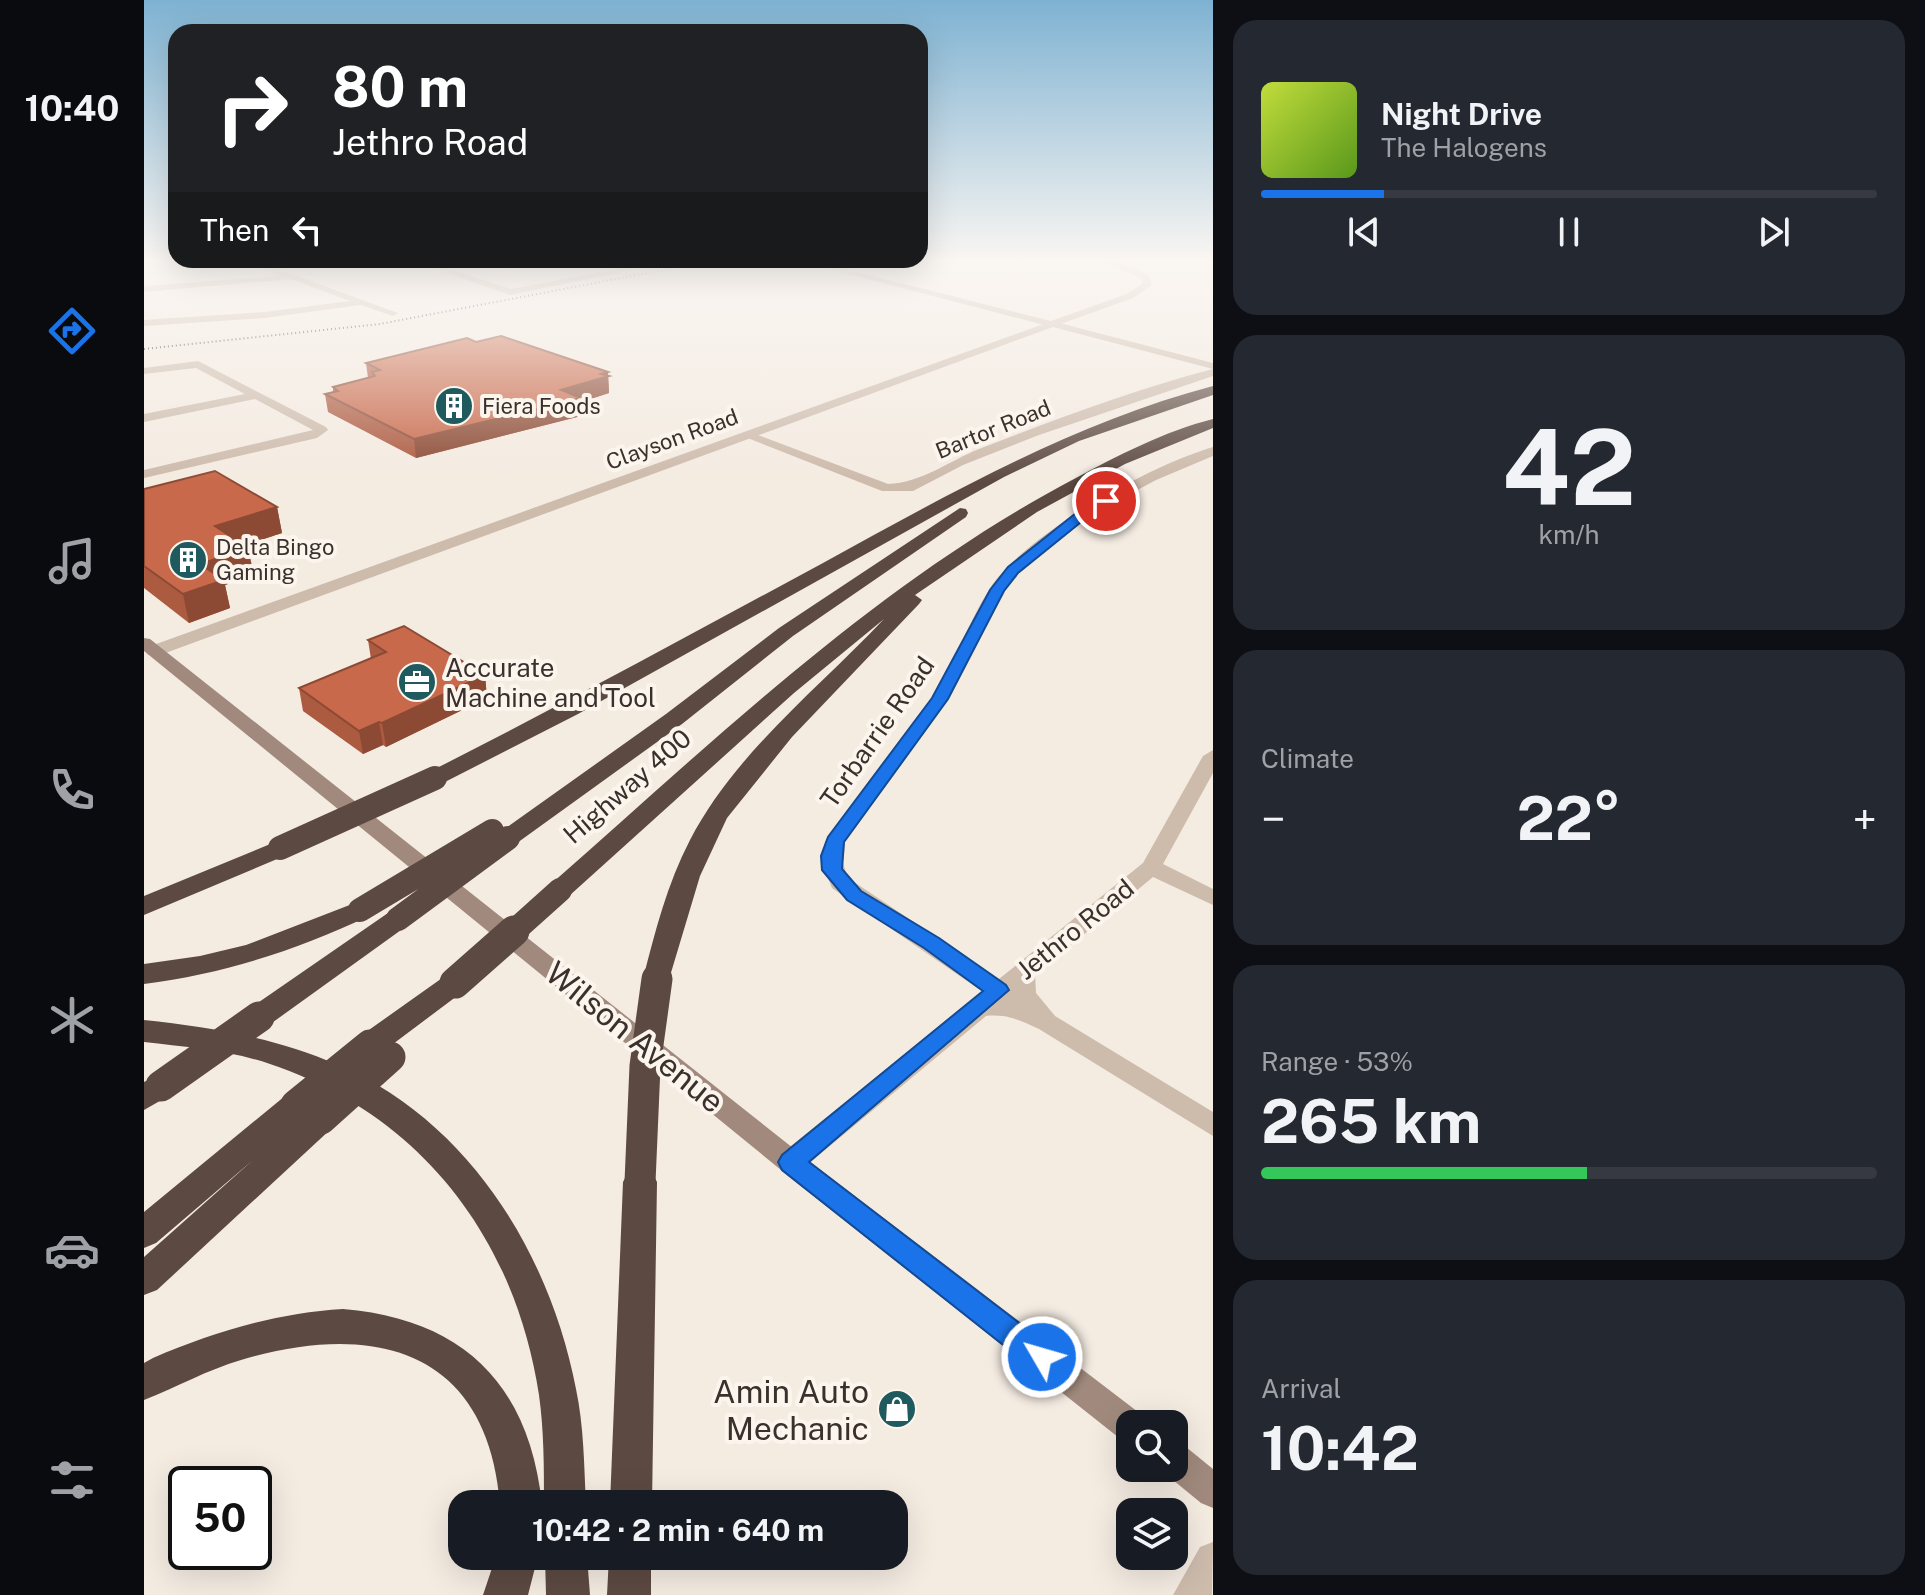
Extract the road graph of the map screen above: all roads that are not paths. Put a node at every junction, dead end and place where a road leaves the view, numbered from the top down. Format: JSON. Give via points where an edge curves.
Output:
{"nodes":[{"id":1,"x":1029,"y":332,"type":"edge"},
{"id":2,"x":1082,"y":332,"type":"edge"},
{"id":3,"x":1213,"y":369,"type":"edge"},
{"id":4,"x":144,"y":371,"type":"edge"},
{"id":5,"x":1213,"y":390,"type":"edge"},
{"id":6,"x":256,"y":395,"type":"junction"},
{"id":7,"x":1213,"y":399,"type":"edge"},
{"id":8,"x":144,"y":418,"type":"edge"},
{"id":9,"x":1213,"y":423,"type":"edge"},
{"id":10,"x":746,"y":435,"type":"junction"},
{"id":11,"x":1213,"y":451,"type":"edge"},
{"id":12,"x":144,"y":474,"type":"edge"},
{"id":13,"x":936,"y":572,"type":"junction"},
{"id":14,"x":149,"y":647,"type":"edge"},
{"id":15,"x":1213,"y":756,"type":"edge"},
{"id":16,"x":500,"y":834,"type":"junction"},
{"id":17,"x":1151,"y":867,"type":"junction"},
{"id":18,"x":1213,"y":898,"type":"edge"},
{"id":19,"x":144,"y":906,"type":"edge"},
{"id":20,"x":1023,"y":971,"type":"junction"},
{"id":21,"x":144,"y":974,"type":"edge"},
{"id":22,"x":998,"y":990,"type":"junction"},
{"id":23,"x":975,"y":1008,"type":"junction"},
{"id":24,"x":1048,"y":1023,"type":"junction"},
{"id":25,"x":144,"y":1031,"type":"edge"},
{"id":26,"x":152,"y":1092,"type":"edge"},
{"id":27,"x":309,"y":1112,"type":"junction"},
{"id":28,"x":1213,"y":1125,"type":"edge"},
{"id":29,"x":791,"y":1162,"type":"junction"},
{"id":30,"x":144,"y":1233,"type":"edge"},
{"id":31,"x":144,"y":1279,"type":"edge"},
{"id":32,"x":144,"y":1382,"type":"edge"},
{"id":33,"x":1116,"y":1415,"type":"edge"},
{"id":34,"x":1188,"y":1470,"type":"edge"},
{"id":35,"x":519,"y":1490,"type":"edge"},
{"id":36,"x":564,"y":1490,"type":"edge"},
{"id":37,"x":631,"y":1490,"type":"edge"},
{"id":38,"x":1213,"y":1491,"type":"edge"},
{"id":39,"x":1213,"y":1560,"type":"edge"},
{"id":40,"x":514,"y":1570,"type":"edge"},
{"id":41,"x":567,"y":1570,"type":"edge"},
{"id":42,"x":630,"y":1570,"type":"edge"},
{"id":43,"x":505,"y":1595,"type":"edge"},
{"id":44,"x":568,"y":1595,"type":"edge"},
{"id":45,"x":629,"y":1595,"type":"edge"},
{"id":46,"x":1191,"y":1595,"type":"edge"}],
"edges":[{"from":1,"to":10,"type":"street","name":"Clayson Road"},
{"from":2,"to":3,"type":"street"},
{"from":3,"to":10,"type":"street","name":"Bartor Road","via":[[958,462],[913,487],[887,488]]},
{"from":4,"to":6,"type":"street","via":[[191,363]]},
{"from":5,"to":19,"type":"highway","bridge":true,"via":[[1074,438],[998,474],[435,778]]},
{"from":6,"to":8,"type":"street"},
{"from":6,"to":12,"type":"street","via":[[321,427],[319,432]]},
{"from":7,"to":16,"type":"highway","via":[[1098,440],[954,516],[745,662],[674,719]]},
{"from":9,"to":13,"type":"highway","name":"Highway 400","via":[[1067,487]]},
{"from":10,"to":14,"type":"street","name":"Clayson Road"},
{"from":11,"to":22,"type":"street","name":"Torbarrie Road","via":[[1086,512],[1013,570],[997,590],[940,699],[835,842],[832,870],[847,889]]},
{"from":13,"to":27,"type":"highway","name":"Highway 400","bridge":true,"via":[[832,650]]},
{"from":13,"to":37,"type":"highway","bridge":true,"via":[[772,746],[714,820],[677,899],[657,979],[645,1066]]},
{"from":14,"to":29,"type":"main road","name":"Wilson Avenue"},
{"from":15,"to":17,"type":"street","name":"Jethro Road"},
{"from":16,"to":21,"type":"highway","bridge":true,"via":[[299,938],[207,964]]},
{"from":16,"to":26,"type":"highway","bridge":true,"via":[[398,919]]},
{"from":17,"to":18,"type":"street"},
{"from":17,"to":20,"type":"street","name":"Jethro Road"},
{"from":20,"to":22,"type":"street","name":"Jethro Road"},
{"from":20,"to":24,"type":"street","via":[[1024,995]]},
{"from":22,"to":23,"type":"street","name":"Jethro Road"},
{"from":23,"to":24,"type":"street","via":[[1018,1009]]},
{"from":23,"to":29,"type":"street","name":"Jethro Road"},
{"from":24,"to":28,"type":"street"},
{"from":25,"to":36,"type":"highway","via":[[262,1052],[342,1080],[385,1102],[452,1159],[484,1201],[516,1258],[544,1330],[562,1424]]},
{"from":27,"to":30,"type":"highway"},
{"from":27,"to":31,"type":"highway","name":"Highway 400"},
{"from":29,"to":33,"type":"main road","name":"Wilson Avenue"},
{"from":32,"to":35,"type":"highway","via":[[176,1365],[255,1338],[344,1326],[398,1333],[442,1353],[478,1381],[514,1452]]},
{"from":34,"to":38,"type":"main road"},
{"from":39,"to":46,"type":"street"},
{"from":40,"to":43,"type":"highway"},
{"from":41,"to":44,"type":"highway"},
{"from":42,"to":45,"type":"highway"}]}
